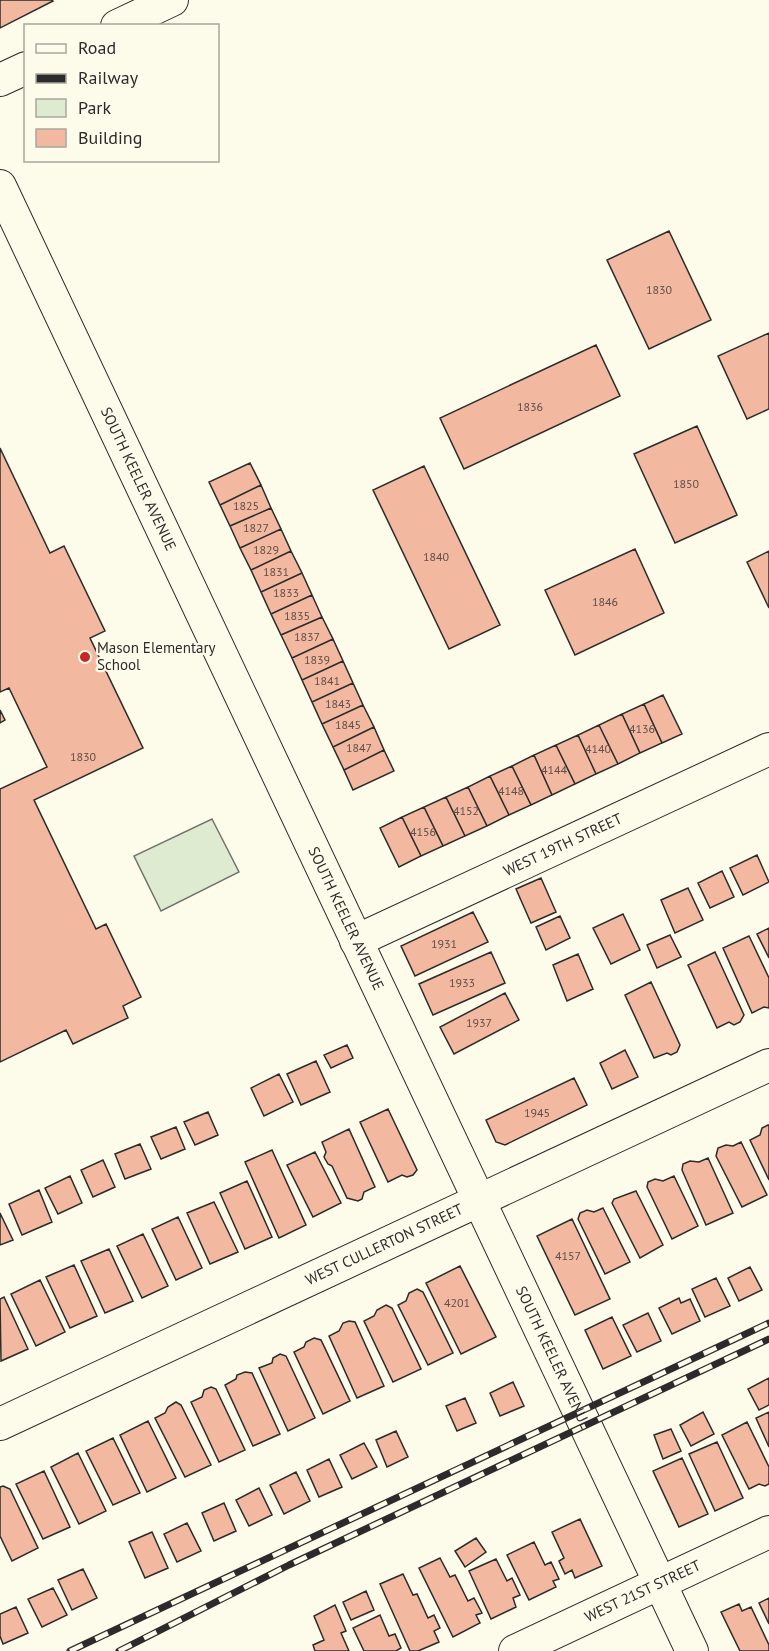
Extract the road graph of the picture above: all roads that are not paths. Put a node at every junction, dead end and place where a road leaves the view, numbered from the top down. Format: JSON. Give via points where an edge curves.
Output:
{"nodes":[{"id":1,"x":172,"y":0,"type":"edge"},
{"id":2,"x":121,"y":24,"type":"edge"},
{"id":3,"x":24,"y":69,"type":"edge"},
{"id":4,"x":0,"y":80,"type":"edge"},
{"id":5,"x":0,"y":186,"type":"edge"},
{"id":6,"x":769,"y":749,"type":"edge"},
{"id":7,"x":356,"y":941,"type":"junction"},
{"id":8,"x":769,"y":1065,"type":"edge"},
{"id":9,"x":479,"y":1201,"type":"junction"},
{"id":10,"x":0,"y":1424,"type":"edge"},
{"id":11,"x":769,"y":1532,"type":"edge"},
{"id":12,"x":660,"y":1583,"type":"junction"},
{"id":13,"x":515,"y":1651,"type":"edge"},
{"id":14,"x":692,"y":1651,"type":"edge"}],
"edges":[{"from":1,"to":2,"type":"street"},
{"from":3,"to":4,"type":"street"},
{"from":5,"to":7,"type":"street","name":"SOUTH KEELER AVENUE"},
{"from":6,"to":7,"type":"street","name":"WEST 19TH STREET"},
{"from":7,"to":9,"type":"street","name":"SOUTH KEELER AVENUE"},
{"from":8,"to":9,"type":"street","name":"WEST CULLERTON STREET"},
{"from":9,"to":10,"type":"street","name":"WEST CULLERTON STREET"},
{"from":9,"to":12,"type":"street","name":"SOUTH KEELER AVENUE"},
{"from":11,"to":12,"type":"street","name":"WEST 21ST STREET"},
{"from":12,"to":13,"type":"street","name":"WEST 21ST STREET"},
{"from":12,"to":14,"type":"street","name":"SOUTH KEELER AVENUE"}]}
